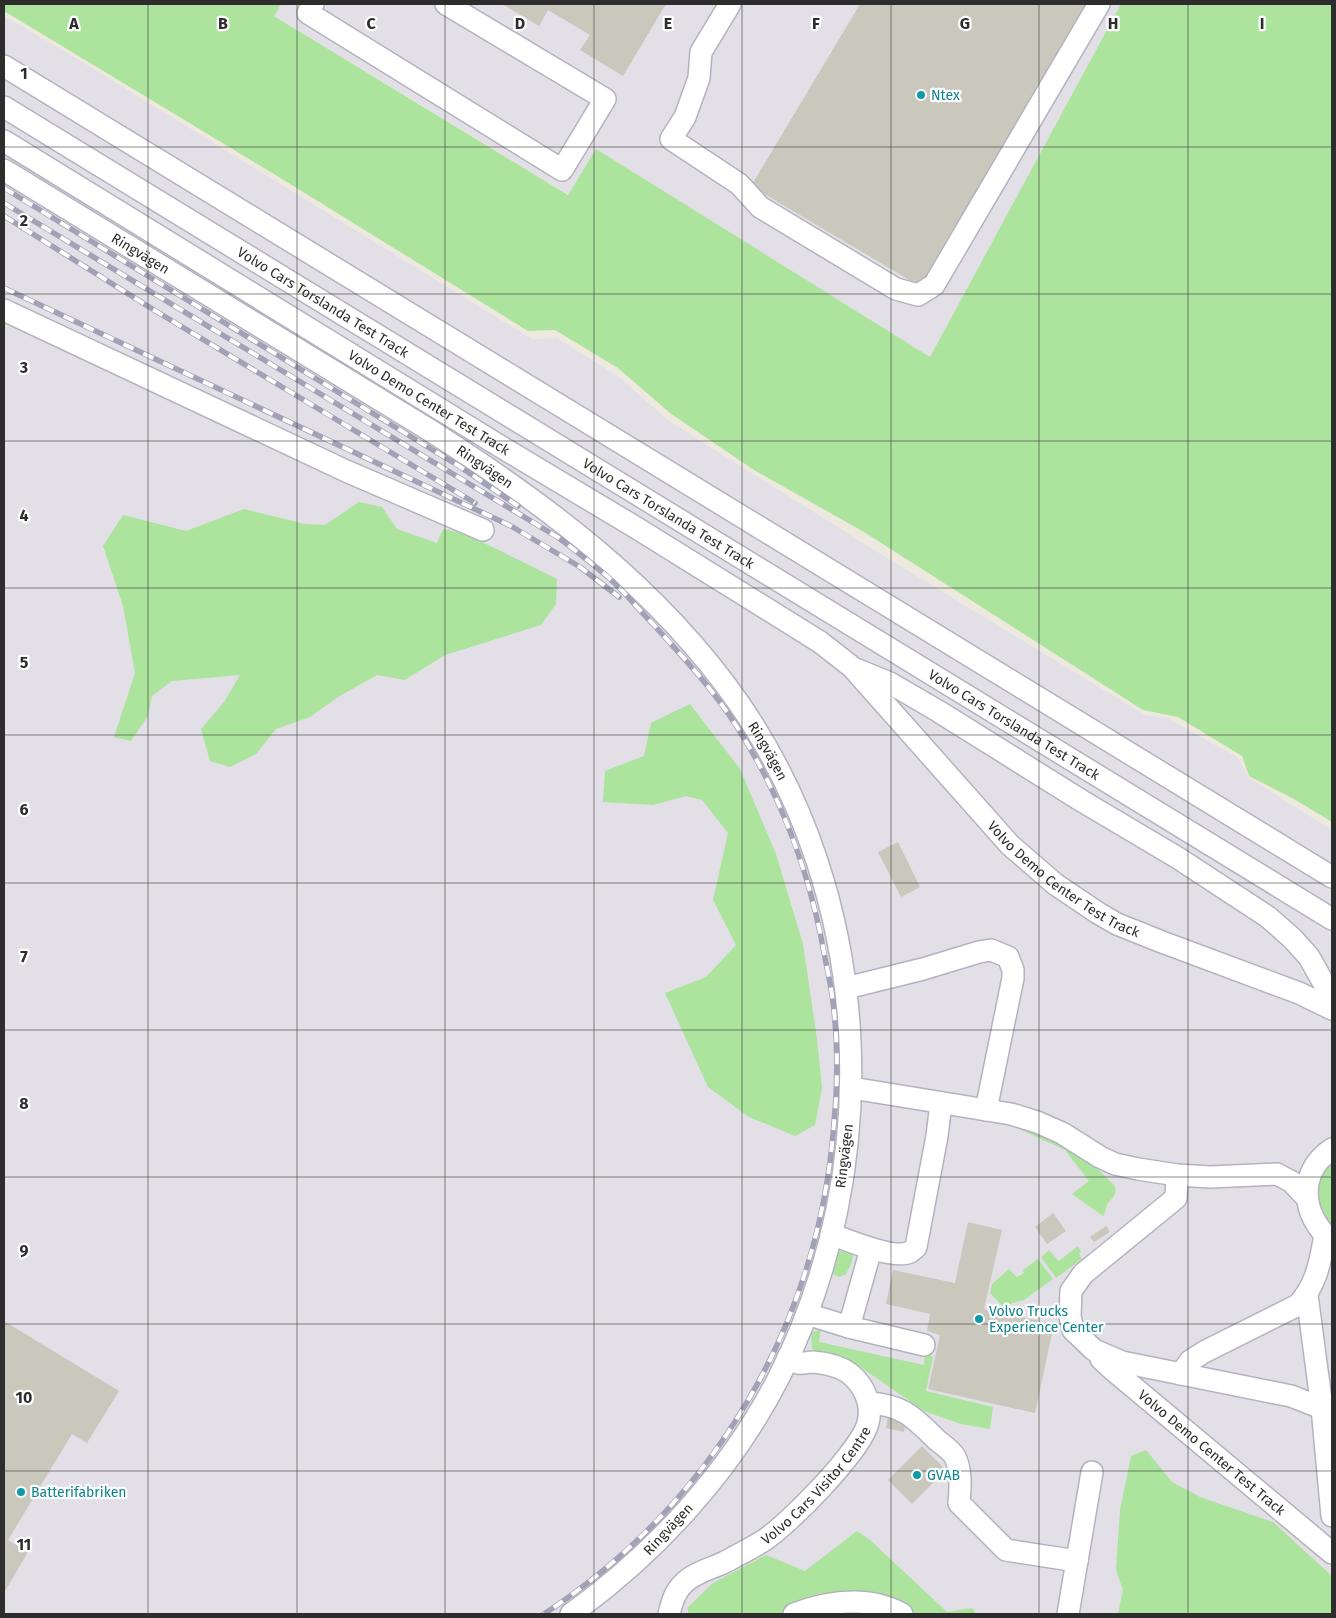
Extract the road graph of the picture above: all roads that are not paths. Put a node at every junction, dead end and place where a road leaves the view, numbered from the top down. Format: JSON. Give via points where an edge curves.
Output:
{"nodes":[{"id":1,"x":314,"y":4,"type":"edge"},
{"id":2,"x":446,"y":4,"type":"edge"},
{"id":3,"x":730,"y":4,"type":"edge"},
{"id":4,"x":1099,"y":4,"type":"edge"},
{"id":5,"x":4,"y":66,"type":"edge"},
{"id":6,"x":4,"y":107,"type":"edge"},
{"id":7,"x":4,"y":141,"type":"edge"},
{"id":8,"x":4,"y":170,"type":"edge"},
{"id":9,"x":4,"y":310,"type":"edge"},
{"id":10,"x":483,"y":530,"type":"dead end"},
{"id":11,"x":852,"y":667,"type":"junction"},
{"id":12,"x":1332,"y":877,"type":"edge"},
{"id":13,"x":1332,"y":919,"type":"edge"},
{"id":14,"x":846,"y":988,"type":"junction"},
{"id":15,"x":1332,"y":998,"type":"edge"},
{"id":16,"x":1332,"y":1009,"type":"edge"},
{"id":17,"x":852,"y":1088,"type":"junction"},
{"id":18,"x":941,"y":1103,"type":"junction"},
{"id":19,"x":986,"y":1110,"type":"junction"},
{"id":20,"x":1332,"y":1149,"type":"edge"},
{"id":21,"x":1177,"y":1175,"type":"junction"},
{"id":22,"x":1307,"y":1198,"type":"junction"},
{"id":23,"x":831,"y":1234,"type":"junction"},
{"id":24,"x":1329,"y":1238,"type":"edge"},
{"id":25,"x":871,"y":1249,"type":"junction"},
{"id":26,"x":1307,"y":1295,"type":"junction"},
{"id":27,"x":807,"y":1314,"type":"junction"},
{"id":28,"x":849,"y":1327,"type":"junction"},
{"id":29,"x":924,"y":1345,"type":"dead end"},
{"id":30,"x":1094,"y":1350,"type":"junction"},
{"id":31,"x":788,"y":1357,"type":"junction"},
{"id":32,"x":1181,"y":1374,"type":"junction"},
{"id":33,"x":869,"y":1403,"type":"junction"},
{"id":34,"x":1327,"y":1410,"type":"edge"},
{"id":35,"x":1092,"y":1472,"type":"dead end"},
{"id":36,"x":1332,"y":1516,"type":"edge"},
{"id":37,"x":1332,"y":1553,"type":"edge"},
{"id":38,"x":1077,"y":1562,"type":"junction"},
{"id":39,"x":571,"y":1614,"type":"edge"},
{"id":40,"x":669,"y":1614,"type":"edge"},
{"id":41,"x":794,"y":1614,"type":"edge"},
{"id":42,"x":902,"y":1614,"type":"edge"},
{"id":43,"x":1068,"y":1614,"type":"edge"}],
"edges":[{"from":1,"to":2,"type":"street","via":[[308,13],[562,170],[605,99]]},
{"from":3,"to":4,"type":"street","via":[[701,52],[700,78],[685,117],[672,139],[739,184],[760,207],[896,289],[918,295],[934,285]]},
{"from":5,"to":12,"type":"street"},
{"from":6,"to":13,"type":"street","name":"Volvo Cars Torslanda Test Track"},
{"from":7,"to":11,"type":"street","name":"Volvo Demo Center Test Track","via":[[769,610]]},
{"from":8,"to":14,"type":"street","name":"Ringvägen","via":[[497,473],[584,539],[652,600],[694,645],[739,705],[789,792],[813,850],[831,908]]},
{"from":9,"to":10,"type":"street","via":[[346,471]]},
{"from":11,"to":15,"type":"street","name":"Volvo Demo Center Test Track","via":[[890,682],[930,706],[1268,917],[1309,957]]},
{"from":11,"to":16,"type":"street","name":"Volvo Demo Center Test Track","via":[[990,824],[1055,884],[1117,924],[1300,993]]},
{"from":14,"to":17,"type":"street","name":"Ringvägen"},
{"from":14,"to":19,"type":"street","via":[[979,952],[991,950],[1008,957],[1013,978]]},
{"from":17,"to":18,"type":"street"},
{"from":17,"to":23,"type":"street","name":"Ringvägen","via":[[844,1171]]},
{"from":18,"to":19,"type":"street"},
{"from":18,"to":25,"type":"street","via":[[916,1247],[909,1253],[900,1254]]},
{"from":19,"to":21,"type":"street","via":[[1037,1122],[1115,1164]]},
{"from":20,"to":22,"type":"street","via":[[1314,1168]]},
{"from":21,"to":22,"type":"street","via":[[1278,1174],[1292,1182]]},
{"from":21,"to":30,"type":"street","name":"Volvo Demo Center Test Track","via":[[1176,1198],[1082,1274],[1071,1291],[1073,1330]]},
{"from":22,"to":24,"type":"street","via":[[1312,1218]]},
{"from":23,"to":25,"type":"street"},
{"from":23,"to":27,"type":"street","name":"Ringvägen"},
{"from":24,"to":26,"type":"street"},
{"from":25,"to":28,"type":"street"},
{"from":26,"to":32,"type":"street","via":[[1298,1305],[1190,1361]]},
{"from":26,"to":34,"type":"street"},
{"from":27,"to":28,"type":"street"},
{"from":27,"to":31,"type":"street","name":"Ringvägen"},
{"from":28,"to":29,"type":"street"},
{"from":30,"to":32,"type":"street","name":"Volvo Demo Center Test Track","via":[[1122,1362]]},
{"from":30,"to":37,"type":"street","name":"Volvo Demo Center Test Track","via":[[1112,1370]]},
{"from":31,"to":33,"type":"street","name":"Volvo Cars Visitor Centre","via":[[798,1363],[833,1365],[848,1372],[859,1383]]},
{"from":31,"to":39,"type":"street","name":"Ringvägen","via":[[744,1436],[687,1510],[637,1562]]},
{"from":32,"to":34,"type":"street","name":"Volvo Demo Center Test Track","via":[[1282,1394]]},
{"from":33,"to":38,"type":"street","via":[[900,1409],[916,1419],[955,1456],[961,1479],[959,1503],[1006,1550]]},
{"from":33,"to":40,"type":"street","name":"Volvo Cars Visitor Centre","via":[[870,1415],[862,1438],[835,1471],[776,1532],[684,1583],[674,1596]]},
{"from":34,"to":36,"type":"street"},
{"from":35,"to":38,"type":"street"},
{"from":38,"to":43,"type":"street"},
{"from":41,"to":42,"type":"street","via":[[823,1604],[848,1602],[876,1604]]}]}
